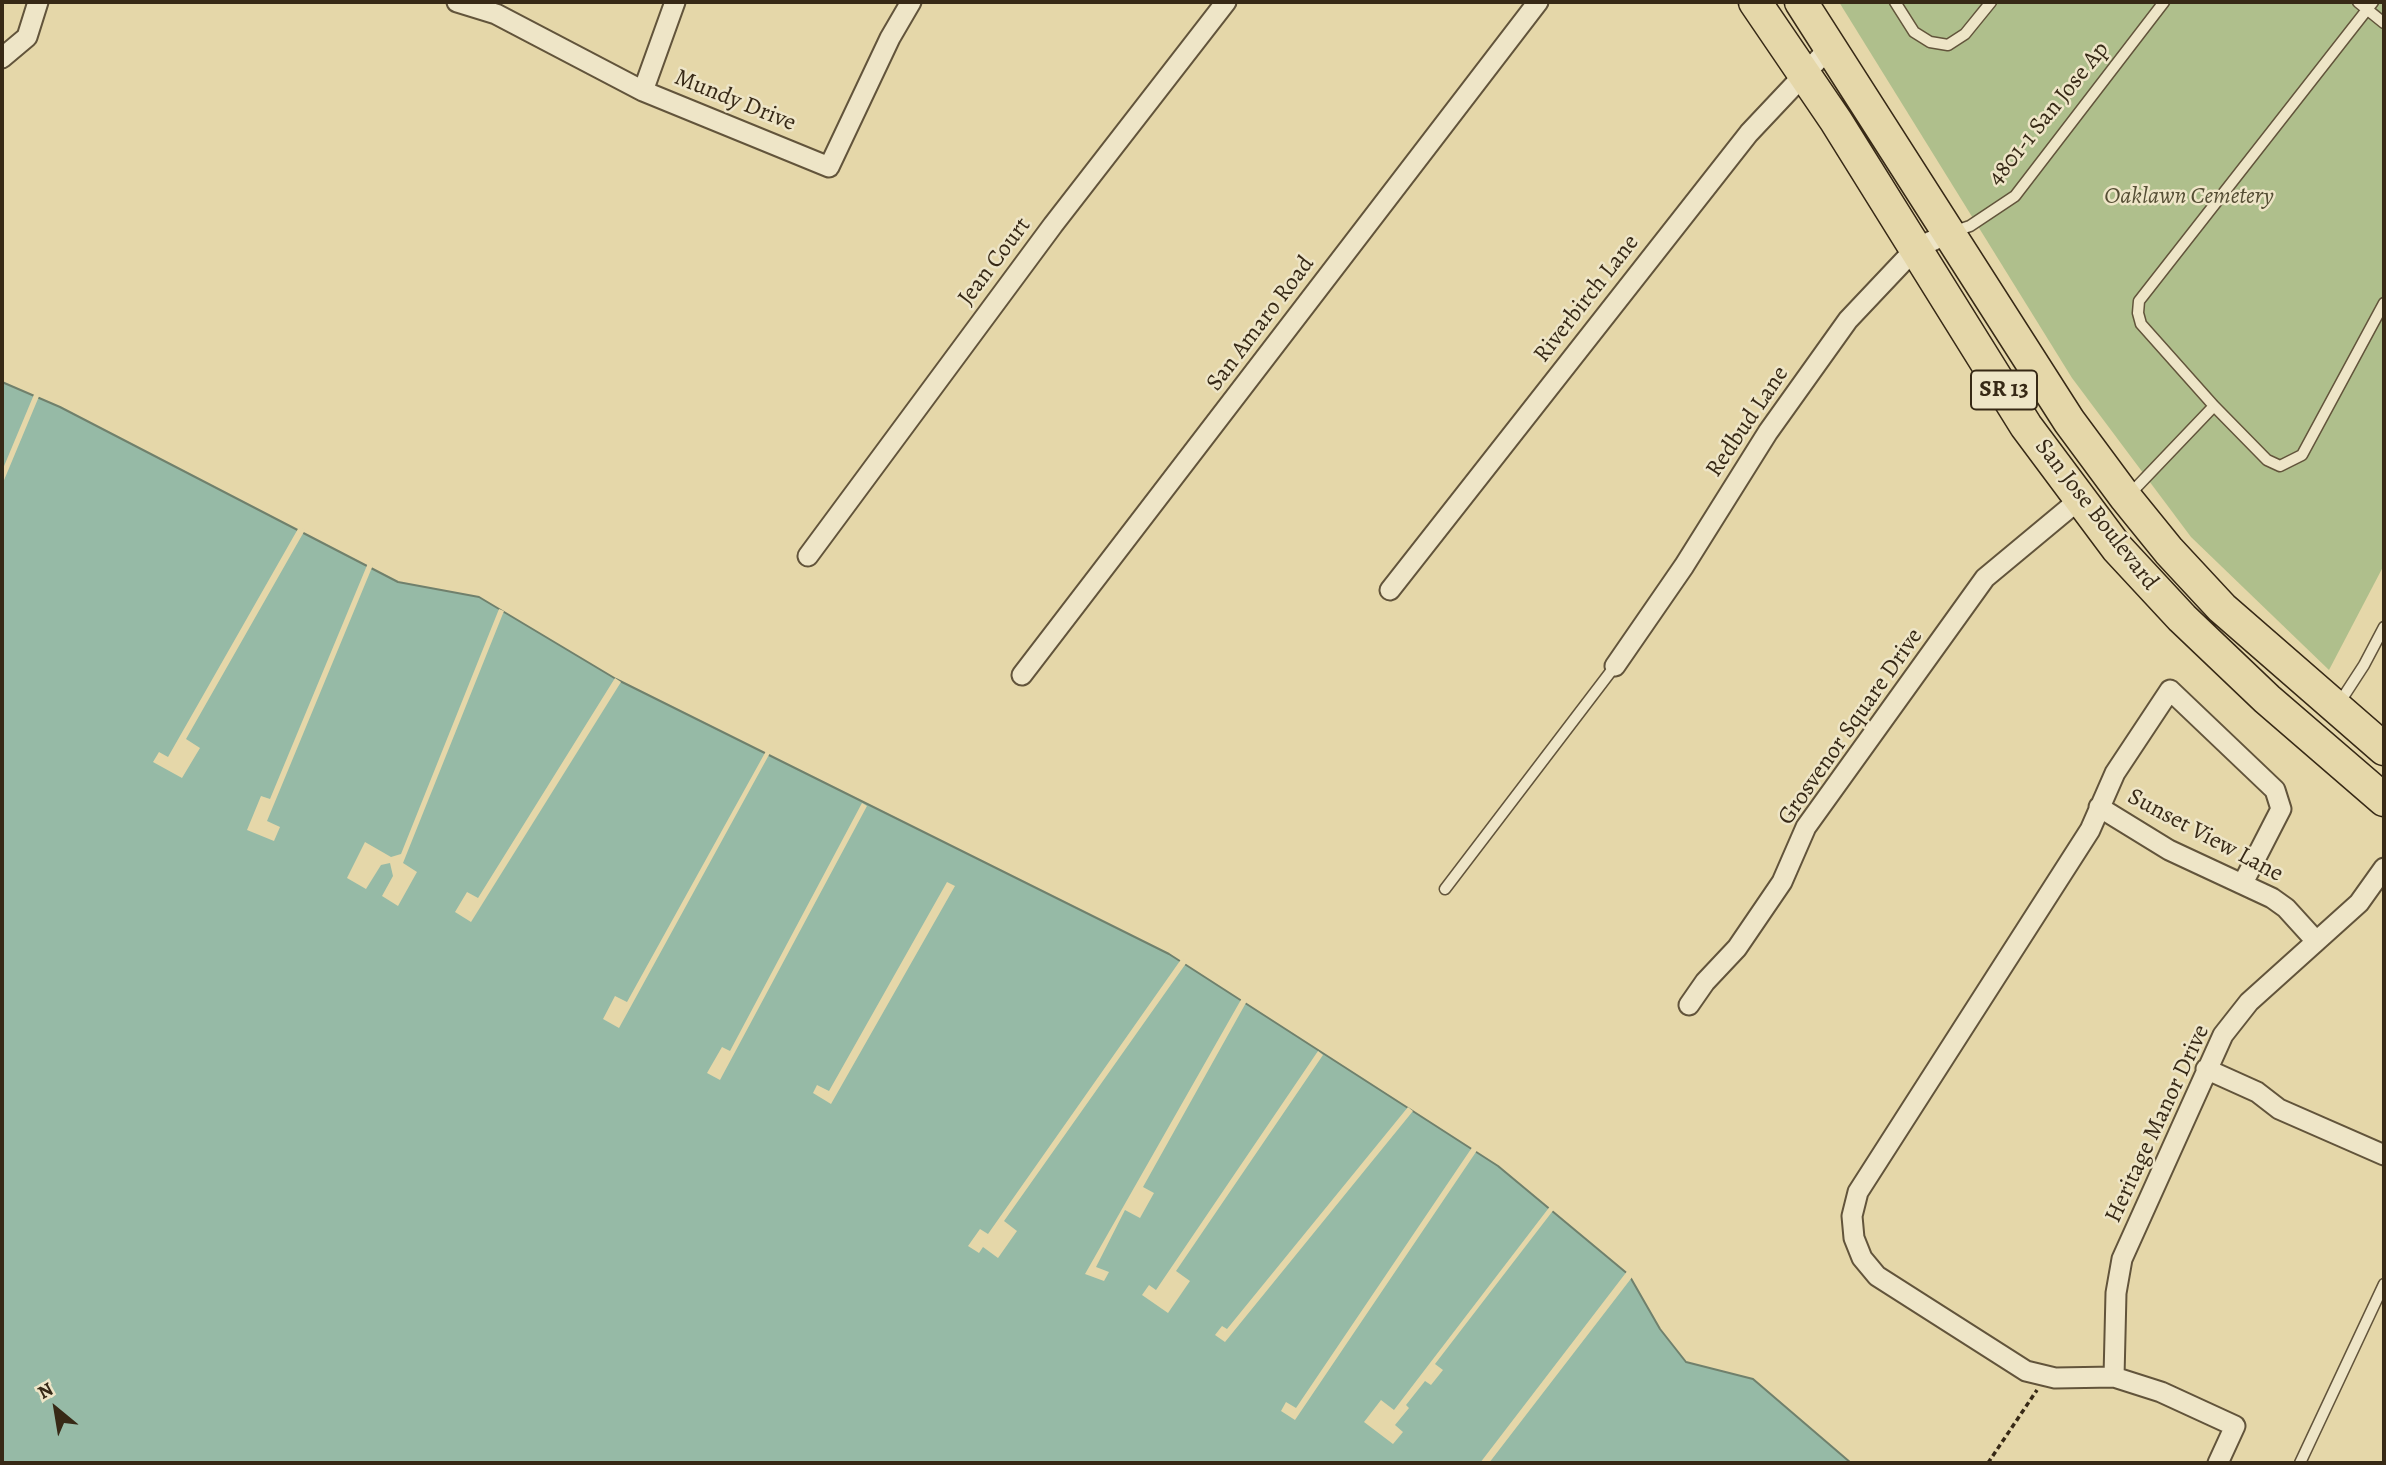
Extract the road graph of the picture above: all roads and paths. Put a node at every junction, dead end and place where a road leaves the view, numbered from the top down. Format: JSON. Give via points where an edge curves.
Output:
{"nodes":[{"id":1,"x":38,"y":2,"type":"edge"},
{"id":2,"x":457,"y":2,"type":"edge"},
{"id":3,"x":675,"y":2,"type":"edge"},
{"id":4,"x":911,"y":2,"type":"edge"},
{"id":5,"x":1226,"y":2,"type":"edge"},
{"id":6,"x":1538,"y":2,"type":"edge"},
{"id":7,"x":1755,"y":2,"type":"edge"},
{"id":8,"x":1801,"y":2,"type":"edge"},
{"id":9,"x":1895,"y":2,"type":"edge"},
{"id":10,"x":1990,"y":2,"type":"edge"},
{"id":11,"x":2164,"y":2,"type":"edge"},
{"id":12,"x":2358,"y":2,"type":"edge"},
{"id":13,"x":2370,"y":6,"type":"edge"},
{"id":14,"x":2384,"y":23,"type":"edge"},
{"id":15,"x":1831,"y":46,"type":"junction"},
{"id":16,"x":10,"y":53,"type":"edge"},
{"id":17,"x":1803,"y":73,"type":"junction"},
{"id":18,"x":643,"y":91,"type":"junction"},
{"id":19,"x":1950,"y":233,"type":"junction"},
{"id":20,"x":1916,"y":248,"type":"junction"},
{"id":21,"x":2384,"y":303,"type":"edge"},
{"id":22,"x":2214,"y":406,"type":"junction"},
{"id":23,"x":2126,"y":498,"type":"junction"},
{"id":24,"x":2080,"y":499,"type":"junction"},
{"id":25,"x":808,"y":556,"type":"dead end"},
{"id":26,"x":1390,"y":590,"type":"dead end"},
{"id":27,"x":2384,"y":627,"type":"edge"},
{"id":28,"x":1615,"y":666,"type":"joint"},
{"id":29,"x":1022,"y":675,"type":"dead end"},
{"id":30,"x":2336,"y":708,"type":"junction"},
{"id":31,"x":2384,"y":749,"type":"edge"},
{"id":32,"x":2384,"y":800,"type":"edge"},
{"id":33,"x":2099,"y":807,"type":"junction"},
{"id":34,"x":2384,"y":868,"type":"edge"},
{"id":35,"x":2243,"y":883,"type":"junction"},
{"id":36,"x":1445,"y":889,"type":"dead end"},
{"id":37,"x":2316,"y":942,"type":"junction"},
{"id":38,"x":1689,"y":1005,"type":"dead end"},
{"id":39,"x":2206,"y":1069,"type":"junction"},
{"id":40,"x":2384,"y":1155,"type":"edge"},
{"id":41,"x":2384,"y":1284,"type":"edge"},
{"id":42,"x":2114,"y":1377,"type":"junction"},
{"id":43,"x":2037,"y":1388,"type":"dead end"},
{"id":44,"x":1989,"y":1463,"type":"edge"},
{"id":45,"x":2218,"y":1463,"type":"edge"},
{"id":46,"x":2300,"y":1463,"type":"edge"}],
"edges":[{"from":1,"to":16,"type":"street","via":[[27,37]]},
{"from":2,"to":18,"type":"street","name":"Mundy Drive","via":[[496,15]]},
{"from":3,"to":18,"type":"street"},
{"from":4,"to":18,"type":"street","name":"Mundy Drive","via":[[829,167]]},
{"from":5,"to":25,"type":"street","name":"Jean Court","via":[[1053,225]]},
{"from":6,"to":29,"type":"street","name":"San Amaro Road"},
{"from":7,"to":17,"type":"main road","name":"San Jose Boulevard","number":"SR 13"},
{"from":8,"to":15,"type":"main road","name":"San Jose Boulevard","number":"SR 13"},
{"from":9,"to":10,"type":"lane","via":[[1914,32],[1930,43],[1948,44],[1965,34]]},
{"from":11,"to":19,"type":"lane","name":"4801-1 San Jose Ap","via":[[2015,196],[1970,226]]},
{"from":12,"to":13,"type":"lane"},
{"from":13,"to":14,"type":"lane"},
{"from":13,"to":22,"type":"lane","via":[[2139,301],[2141,324]]},
{"from":15,"to":17,"type":"street","name":"Riverbirch Lane"},
{"from":15,"to":19,"type":"main road","name":"San Jose Boulevard","number":"SR 13"},
{"from":17,"to":20,"type":"main road","name":"San Jose Boulevard","number":"SR 13"},
{"from":17,"to":26,"type":"street","name":"Riverbirch Lane","via":[[1749,133]]},
{"from":19,"to":20,"type":"street","name":"Redbud Lane"},
{"from":19,"to":23,"type":"main road","name":"San Jose Boulevard","number":"SR 13","via":[[2068,421]]},
{"from":20,"to":24,"type":"main road","name":"San Jose Boulevard","number":"SR 13","via":[[2026,426]]},
{"from":20,"to":28,"type":"street","name":"Redbud Lane","via":[[1848,320],[1768,432]]},
{"from":21,"to":22,"type":"lane","via":[[2302,455],[2294,462],[2280,466],[2267,460]]},
{"from":22,"to":23,"type":"lane"},
{"from":23,"to":30,"type":"main road","name":"San Jose Boulevard","number":"SR 13","via":[[2222,608]]},
{"from":24,"to":32,"type":"main road","name":"San Jose Boulevard","number":"SR 13","via":[[2117,548],[2182,618]]},
{"from":24,"to":38,"type":"street","name":"Grosvenor Square Drive","via":[[1985,578],[1806,827],[1782,882],[1737,948]]},
{"from":27,"to":30,"type":"lane"},
{"from":28,"to":36,"type":"lane"},
{"from":30,"to":31,"type":"main road","name":"San Jose Boulevard","number":"SR 13"},
{"from":33,"to":35,"type":"street","name":"Sunset View Lane","via":[[2169,850]]},
{"from":33,"to":35,"type":"street","via":[[2115,773],[2170,690],[2275,790],[2281,810]]},
{"from":33,"to":42,"type":"street","via":[[2090,830],[1858,1192],[1853,1216],[1854,1238],[1862,1258],[1877,1276],[2026,1371],[2055,1378]]},
{"from":34,"to":37,"type":"street","name":"Heritage Manor Drive","via":[[2359,903]]},
{"from":35,"to":37,"type":"street","name":"Sunset View Lane","via":[[2286,908]]},
{"from":37,"to":39,"type":"street","name":"Heritage Manor Drive","via":[[2249,1002],[2223,1035]]},
{"from":39,"to":40,"type":"street","via":[[2257,1092],[2279,1109]]},
{"from":39,"to":42,"type":"street","name":"Heritage Manor Drive","via":[[2122,1259],[2116,1293]]},
{"from":41,"to":46,"type":"lane"},
{"from":42,"to":45,"type":"street","via":[[2161,1392],[2235,1426]]},
{"from":43,"to":44,"type":"path","via":[[2035,1398]]}]}
